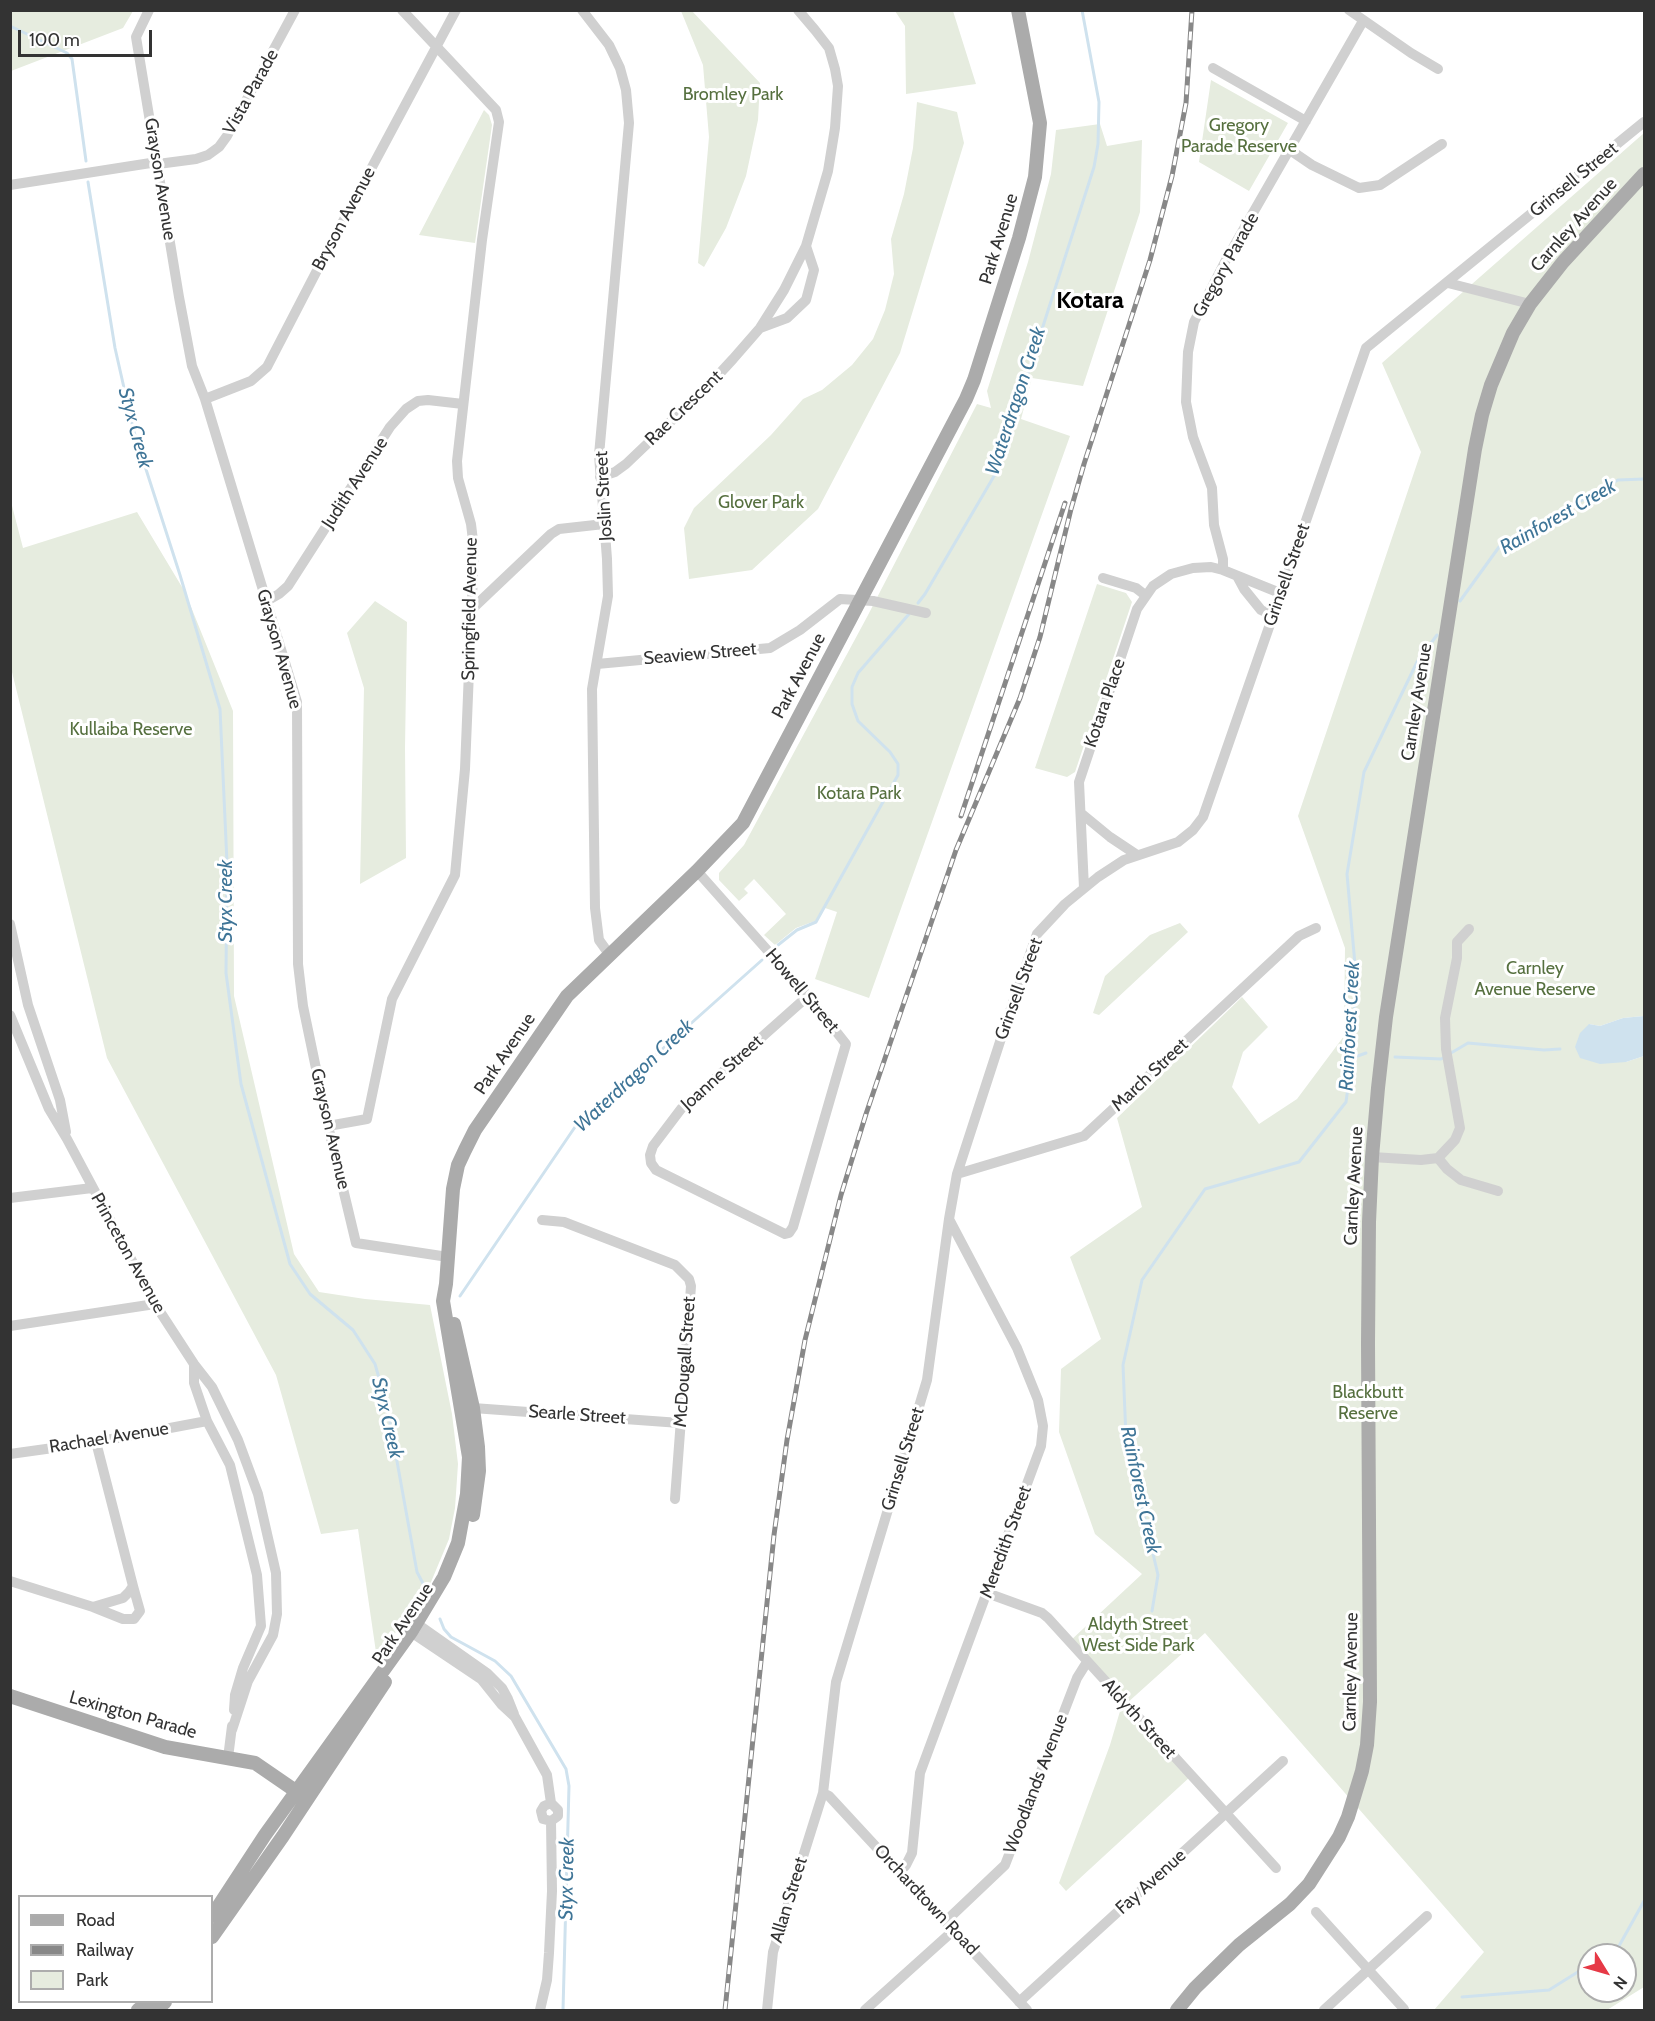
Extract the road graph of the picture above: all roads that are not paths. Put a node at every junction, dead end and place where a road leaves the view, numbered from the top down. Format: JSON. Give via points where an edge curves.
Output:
{"nodes":[{"id":1,"x":149,"y":10,"type":"edge"},
{"id":2,"x":295,"y":10,"type":"edge"},
{"id":3,"x":402,"y":10,"type":"edge"},
{"id":4,"x":456,"y":10,"type":"edge"},
{"id":5,"x":582,"y":10,"type":"edge"},
{"id":6,"x":798,"y":10,"type":"edge"},
{"id":7,"x":1018,"y":10,"type":"edge"},
{"id":8,"x":1349,"y":10,"type":"edge"},
{"id":9,"x":1363,"y":21,"type":"junction"},
{"id":10,"x":436,"y":47,"type":"junction"},
{"id":11,"x":1213,"y":68,"type":"dead end"},
{"id":12,"x":1438,"y":69,"type":"dead end"},
{"id":13,"x":1306,"y":121,"type":"junction"},
{"id":14,"x":1644,"y":122,"type":"edge"},
{"id":15,"x":1442,"y":144,"type":"dead end"},
{"id":16,"x":1290,"y":150,"type":"junction"},
{"id":17,"x":158,"y":163,"type":"junction"},
{"id":18,"x":1644,"y":174,"type":"edge"},
{"id":19,"x":10,"y":185,"type":"edge"},
{"id":20,"x":806,"y":246,"type":"junction"},
{"id":21,"x":1448,"y":284,"type":"junction"},
{"id":22,"x":1530,"y":304,"type":"junction"},
{"id":23,"x":760,"y":328,"type":"junction"},
{"id":24,"x":205,"y":399,"type":"junction"},
{"id":25,"x":464,"y":404,"type":"junction"},
{"id":26,"x":600,"y":477,"type":"junction"},
{"id":27,"x":604,"y":524,"type":"junction"},
{"id":28,"x":1223,"y":570,"type":"junction"},
{"id":29,"x":1236,"y":575,"type":"junction"},
{"id":30,"x":1102,"y":578,"type":"dead end"},
{"id":31,"x":1280,"y":593,"type":"junction"},
{"id":32,"x":1145,"y":594,"type":"junction"},
{"id":33,"x":860,"y":599,"type":"junction"},
{"id":34,"x":265,"y":602,"type":"junction"},
{"id":35,"x":472,"y":609,"type":"junction"},
{"id":36,"x":926,"y":613,"type":"dead end"},
{"id":37,"x":1272,"y":615,"type":"junction"},
{"id":38,"x":597,"y":664,"type":"junction"},
{"id":39,"x":1082,"y":814,"type":"junction"},
{"id":40,"x":1137,"y":855,"type":"junction"},
{"id":41,"x":697,"y":871,"type":"junction"},
{"id":42,"x":1084,"y":888,"type":"junction"},
{"id":43,"x":10,"y":924,"type":"edge"},
{"id":44,"x":1316,"y":928,"type":"dead end"},
{"id":45,"x":1469,"y":928,"type":"dead end"},
{"id":46,"x":609,"y":954,"type":"junction"},
{"id":47,"x":808,"y":996,"type":"junction"},
{"id":48,"x":10,"y":1015,"type":"edge"},
{"id":49,"x":328,"y":1126,"type":"junction"},
{"id":50,"x":67,"y":1139,"type":"junction"},
{"id":51,"x":1372,"y":1158,"type":"junction"},
{"id":52,"x":1438,"y":1158,"type":"junction"},
{"id":53,"x":957,"y":1174,"type":"junction"},
{"id":54,"x":92,"y":1188,"type":"junction"},
{"id":55,"x":1498,"y":1191,"type":"dead end"},
{"id":56,"x":10,"y":1198,"type":"edge"},
{"id":57,"x":949,"y":1219,"type":"junction"},
{"id":58,"x":542,"y":1220,"type":"dead end"},
{"id":59,"x":789,"y":1233,"type":"joint"},
{"id":60,"x":448,"y":1257,"type":"junction"},
{"id":61,"x":446,"y":1284,"type":"junction"},
{"id":62,"x":155,"y":1304,"type":"junction"},
{"id":63,"x":10,"y":1326,"type":"edge"},
{"id":64,"x":450,"y":1353,"type":"junction"},
{"id":65,"x":194,"y":1364,"type":"junction"},
{"id":66,"x":474,"y":1408,"type":"junction"},
{"id":67,"x":207,"y":1421,"type":"junction"},
{"id":68,"x":680,"y":1423,"type":"junction"},
{"id":69,"x":96,"y":1442,"type":"junction"},
{"id":70,"x":10,"y":1454,"type":"edge"},
{"id":71,"x":469,"y":1468,"type":"junction"},
{"id":72,"x":675,"y":1498,"type":"dead end"},
{"id":73,"x":10,"y":1581,"type":"edge"},
{"id":74,"x":133,"y":1586,"type":"junction"},
{"id":75,"x":441,"y":1592,"type":"junction"},
{"id":76,"x":987,"y":1593,"type":"junction"},
{"id":77,"x":93,"y":1607,"type":"junction"},
{"id":78,"x":417,"y":1630,"type":"junction"},
{"id":79,"x":1087,"y":1662,"type":"junction"},
{"id":80,"x":10,"y":1696,"type":"edge"},
{"id":81,"x":232,"y":1730,"type":"junction"},
{"id":82,"x":228,"y":1758,"type":"junction"},
{"id":83,"x":1283,"y":1761,"type":"dead end"},
{"id":84,"x":823,"y":1793,"type":"junction"},
{"id":85,"x":301,"y":1795,"type":"junction"},
{"id":86,"x":1226,"y":1813,"type":"junction"},
{"id":87,"x":1276,"y":1868,"type":"dead end"},
{"id":88,"x":900,"y":1872,"type":"junction"},
{"id":89,"x":1316,"y":1911,"type":"dead end"},
{"id":90,"x":213,"y":1915,"type":"edge"},
{"id":91,"x":1427,"y":1917,"type":"dead end"},
{"id":92,"x":946,"y":1921,"type":"junction"},
{"id":93,"x":954,"y":1930,"type":"junction"},
{"id":94,"x":213,"y":1935,"type":"edge"},
{"id":95,"x":1369,"y":1970,"type":"junction"},
{"id":96,"x":1021,"y":2007,"type":"edge"},
{"id":97,"x":1404,"y":2009,"type":"dead end"},
{"id":98,"x":540,"y":2010,"type":"edge"},
{"id":99,"x":767,"y":2010,"type":"edge"},
{"id":100,"x":865,"y":2010,"type":"edge"},
{"id":101,"x":1177,"y":2010,"type":"edge"},
{"id":102,"x":1324,"y":2010,"type":"edge"}],
"edges":[{"from":1,"to":17,"type":"street","name":"Grayson Avenue","via":[[136,37]]},
{"from":2,"to":17,"type":"street","name":"Vista Parade","via":[[219,147],[196,159]]},
{"from":3,"to":10,"type":"street","name":"Springfield Avenue"},
{"from":4,"to":10,"type":"street","name":"Bryson Avenue"},
{"from":5,"to":26,"type":"street","name":"Joslin Street","via":[[609,45],[620,68],[629,123]]},
{"from":6,"to":20,"type":"street","name":"Rae Crescent","via":[[829,48],[838,86],[828,171]]},
{"from":7,"to":33,"type":"main road","name":"Park Avenue","via":[[1040,123],[1031,195],[966,399]]},
{"from":8,"to":9,"type":"street"},
{"from":9,"to":12,"type":"street"},
{"from":9,"to":13,"type":"street","name":"Gregory Parade"},
{"from":10,"to":24,"type":"street","name":"Bryson Avenue","via":[[267,367],[251,381]]},
{"from":10,"to":25,"type":"street","name":"Springfield Avenue","via":[[496,110],[499,122]]},
{"from":11,"to":13,"type":"street"},
{"from":13,"to":16,"type":"street","name":"Gregory Parade"},
{"from":14,"to":21,"type":"street","name":"Grinsell Street"},
{"from":15,"to":16,"type":"street","via":[[1380,185],[1359,188]]},
{"from":16,"to":28,"type":"street","name":"Gregory Parade","via":[[1194,322],[1188,352],[1186,402],[1193,437],[1212,488]]},
{"from":17,"to":19,"type":"street","name":"Vista Parade"},
{"from":17,"to":24,"type":"street","name":"Grayson Avenue","via":[[192,366]]},
{"from":18,"to":22,"type":"main road","name":"Carnley Avenue"},
{"from":20,"to":23,"type":"street","name":"Rae Crescent"},
{"from":20,"to":23,"type":"street","name":"Rae Crescent","via":[[814,270],[806,300],[787,318]]},
{"from":21,"to":22,"type":"street"},
{"from":21,"to":31,"type":"street","name":"Grinsell Street","via":[[1366,348]]},
{"from":22,"to":51,"type":"main road","name":"Carnley Avenue","via":[[1491,385],[1475,450],[1386,1017]]},
{"from":23,"to":26,"type":"street","name":"Rae Crescent","via":[[709,385],[626,464]]},
{"from":24,"to":34,"type":"street","name":"Grayson Avenue"},
{"from":25,"to":34,"type":"street","name":"Judith Avenue","via":[[428,400],[406,409],[390,427],[288,586]]},
{"from":25,"to":35,"type":"street","name":"Springfield Avenue","via":[[457,461],[474,549]]},
{"from":26,"to":27,"type":"street","name":"Joslin Street"},
{"from":27,"to":35,"type":"street","via":[[559,529],[551,534]]},
{"from":27,"to":38,"type":"street","name":"Joslin Street","via":[[608,596]]},
{"from":28,"to":29,"type":"street"},
{"from":28,"to":32,"type":"street","name":"Kotara Place","via":[[1183,570],[1160,580]]},
{"from":29,"to":31,"type":"street"},
{"from":29,"to":37,"type":"street","via":[[1261,610]]},
{"from":30,"to":32,"type":"street"},
{"from":31,"to":37,"type":"street","name":"Grinsell Street"},
{"from":32,"to":39,"type":"street","name":"Kotara Place","via":[[1082,769]]},
{"from":33,"to":36,"type":"street"},
{"from":33,"to":38,"type":"street","name":"Seaview Street","via":[[840,599],[770,648]]},
{"from":33,"to":41,"type":"main road","name":"Park Avenue","via":[[748,813],[726,843]]},
{"from":34,"to":49,"type":"street","name":"Grayson Avenue","via":[[297,702],[298,964]]},
{"from":35,"to":49,"type":"street","name":"Springfield Avenue","via":[[465,769],[455,875],[392,999],[367,1119]]},
{"from":37,"to":40,"type":"street","name":"Grinsell Street","via":[[1203,817],[1178,842]]},
{"from":38,"to":46,"type":"street","name":"Joslin Street","via":[[592,689],[595,908],[599,940]]},
{"from":39,"to":40,"type":"street"},
{"from":39,"to":42,"type":"street","name":"Kotara Place"},
{"from":40,"to":42,"type":"street","name":"Grinsell Street","via":[[1111,867]]},
{"from":41,"to":46,"type":"main road","name":"Park Avenue"},
{"from":41,"to":47,"type":"street","name":"Howell Street"},
{"from":42,"to":53,"type":"street","name":"Grinsell Street","via":[[1036,937]]},
{"from":43,"to":50,"type":"street","name":"Princeton Avenue","via":[[28,1005],[60,1100]]},
{"from":44,"to":53,"type":"street","name":"March Street","via":[[1299,936],[1084,1136]]},
{"from":45,"to":52,"type":"street","via":[[1457,942],[1445,1018],[1446,1049],[1460,1128],[1455,1140]]},
{"from":46,"to":60,"type":"main road","name":"Park Avenue","via":[[558,1008],[475,1130],[458,1165]]},
{"from":47,"to":59,"type":"street","name":"Howell Street","via":[[846,1044]]},
{"from":47,"to":59,"type":"street","name":"Joanne Street","via":[[676,1114],[644,1161],[781,1234]]},
{"from":48,"to":50,"type":"street","name":"Princeton Avenue","via":[[49,1109]]},
{"from":49,"to":60,"type":"street","name":"Grayson Avenue","via":[[356,1243]]},
{"from":50,"to":54,"type":"street","name":"Princeton Avenue"},
{"from":51,"to":52,"type":"street"},
{"from":51,"to":101,"type":"main road","name":"Carnley Avenue","via":[[1368,1343],[1370,1702],[1362,1771],[1339,1837],[1309,1884],[1239,1945]]},
{"from":52,"to":55,"type":"street","via":[[1461,1180]]},
{"from":53,"to":57,"type":"street","name":"Grinsell Street"},
{"from":54,"to":56,"type":"street"},
{"from":54,"to":62,"type":"street","name":"Princeton Avenue"},
{"from":57,"to":76,"type":"street","name":"Meredith Street","via":[[1017,1348],[1038,1400],[1043,1426],[1041,1446]]},
{"from":57,"to":84,"type":"street","name":"Grinsell Street","via":[[927,1380],[836,1682]]},
{"from":58,"to":68,"type":"street","name":"McDougall Street","via":[[564,1222],[675,1265],[687,1275],[691,1286]]},
{"from":60,"to":61,"type":"main road","name":"Park Avenue"},
{"from":61,"to":64,"type":"main road","name":"Park Avenue","via":[[442,1301]]},
{"from":61,"to":66,"type":"main road","name":"Park Avenue"},
{"from":62,"to":63,"type":"street"},
{"from":62,"to":65,"type":"street","name":"Princeton Avenue"},
{"from":64,"to":66,"type":"main road","via":[[466,1400]]},
{"from":64,"to":71,"type":"main road","name":"Park Avenue"},
{"from":65,"to":67,"type":"street","name":"Princeton Avenue","via":[[194,1383]]},
{"from":65,"to":81,"type":"street","name":"Princeton Avenue","via":[[212,1387],[238,1440],[258,1494],[276,1573],[273,1635],[248,1681]]},
{"from":66,"to":68,"type":"street","name":"Searle Street"},
{"from":66,"to":71,"type":"main road","via":[[469,1418]]},
{"from":66,"to":75,"type":"main road","name":"Park Avenue","via":[[479,1459],[477,1496],[465,1549]]},
{"from":67,"to":69,"type":"street","name":"Rachael Avenue"},
{"from":67,"to":81,"type":"street","name":"Princeton Avenue","via":[[230,1465],[257,1575],[261,1626],[235,1695]]},
{"from":68,"to":72,"type":"street","name":"McDougall Street"},
{"from":69,"to":70,"type":"street","name":"Rachael Avenue"},
{"from":69,"to":74,"type":"street"},
{"from":71,"to":75,"type":"main road","name":"Park Avenue","via":[[458,1543]]},
{"from":73,"to":77,"type":"street"},
{"from":74,"to":77,"type":"street","via":[[123,1598]]},
{"from":74,"to":77,"type":"street","via":[[140,1611],[134,1619],[123,1619]]},
{"from":75,"to":78,"type":"main road","name":"Park Avenue"},
{"from":76,"to":79,"type":"street","name":"Aldyth Street","via":[[1045,1615]]},
{"from":76,"to":88,"type":"street","name":"Meredith Street","via":[[920,1773],[912,1853]]},
{"from":78,"to":85,"type":"main road","name":"Park Avenue"},
{"from":78,"to":98,"type":"street","via":[[481,1679],[515,1717],[547,1775],[551,1803],[541,1811],[543,1819],[551,1821],[552,1891],[547,1980]]},
{"from":79,"to":86,"type":"street","name":"Aldyth Street"},
{"from":79,"to":92,"type":"street","name":"Woodlands Avenue","via":[[1077,1678],[1005,1865]]},
{"from":80,"to":82,"type":"main road","name":"Lexington Parade","via":[[165,1747]]},
{"from":81,"to":82,"type":"street","name":"Princeton Avenue"},
{"from":82,"to":85,"type":"main road","name":"Lexington Parade","via":[[255,1763]]},
{"from":83,"to":86,"type":"street","name":"Fay Avenue"},
{"from":84,"to":88,"type":"street","name":"Orchardtown Road"},
{"from":84,"to":99,"type":"street","name":"Allan Street","via":[[773,1953]]},
{"from":85,"to":90,"type":"main road","name":"Park Avenue"},
{"from":85,"to":94,"type":"main road","name":"Park Avenue"},
{"from":86,"to":87,"type":"street","name":"Aldyth Street"},
{"from":86,"to":96,"type":"street","name":"Fay Avenue"},
{"from":88,"to":92,"type":"street","name":"Orchardtown Road"},
{"from":89,"to":95,"type":"street"},
{"from":91,"to":95,"type":"street"},
{"from":92,"to":93,"type":"street","name":"Orchardtown Road"},
{"from":93,"to":96,"type":"street","name":"Orchardtown Road"},
{"from":93,"to":100,"type":"street"},
{"from":95,"to":97,"type":"street"},
{"from":95,"to":102,"type":"street"}]}
